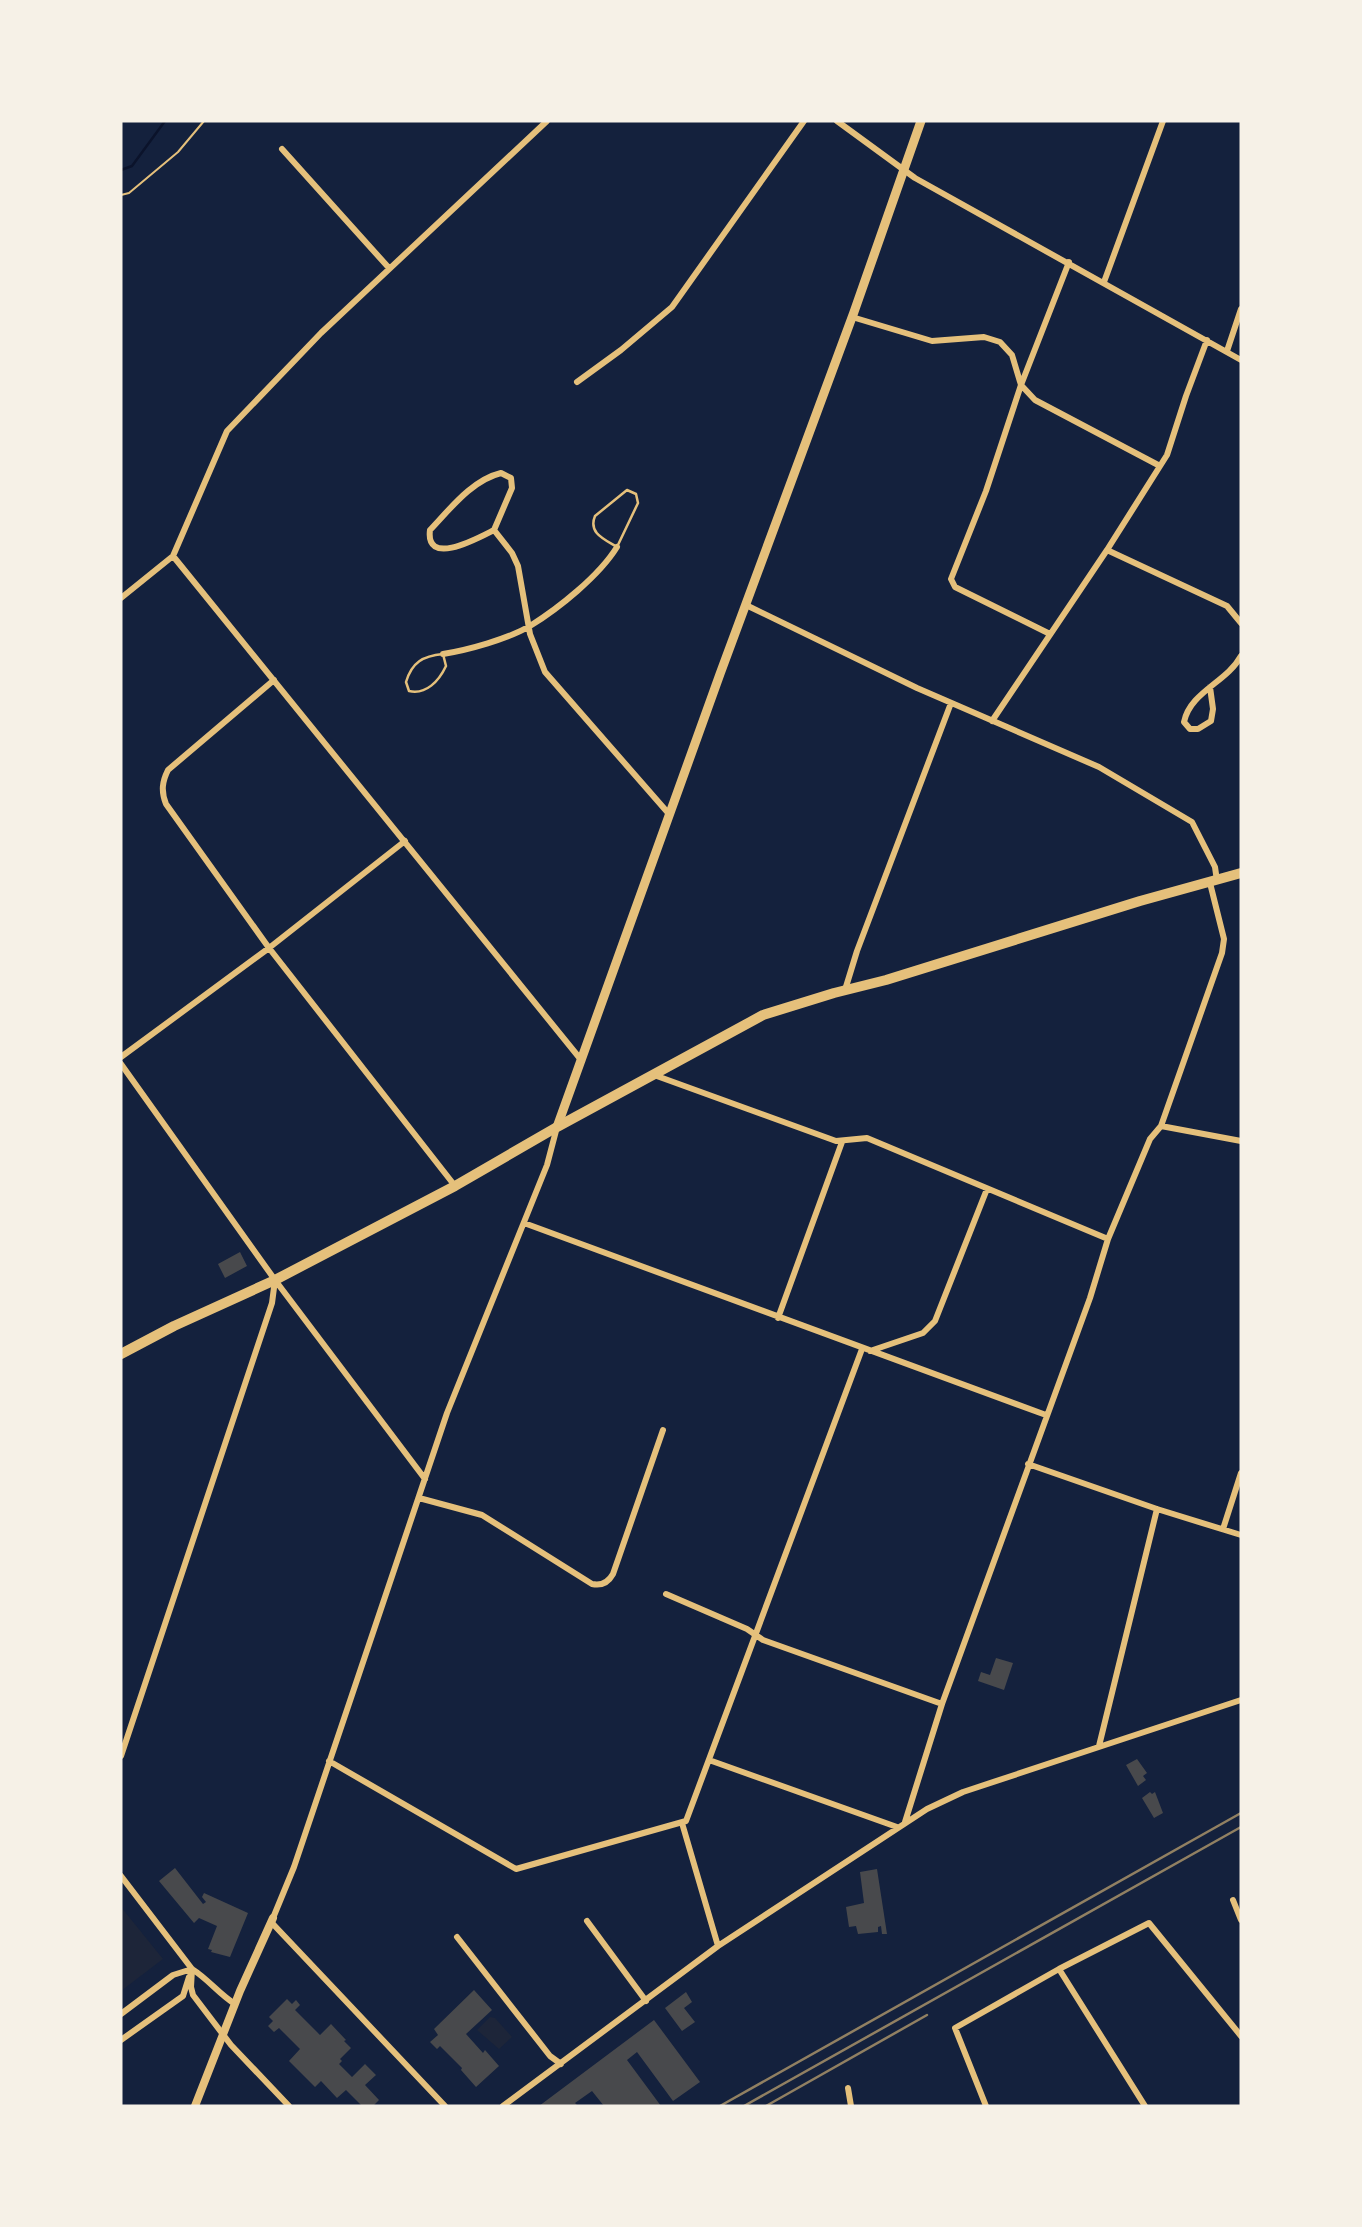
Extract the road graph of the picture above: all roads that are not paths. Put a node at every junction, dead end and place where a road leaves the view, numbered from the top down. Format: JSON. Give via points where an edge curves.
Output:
{"nodes":[{"id":1,"x":547,"y":121,"type":"edge"},
{"id":2,"x":804,"y":121,"type":"edge"},
{"id":3,"x":837,"y":121,"type":"edge"},
{"id":4,"x":921,"y":121,"type":"edge"},
{"id":5,"x":1163,"y":121,"type":"edge"},
{"id":6,"x":282,"y":149,"type":"dead end"},
{"id":7,"x":902,"y":169,"type":"junction"},
{"id":8,"x":1069,"y":262,"type":"junction"},
{"id":9,"x":389,"y":268,"type":"junction"},
{"id":10,"x":1104,"y":282,"type":"junction"},
{"id":11,"x":1241,"y":309,"type":"edge"},
{"id":12,"x":852,"y":317,"type":"junction"},
{"id":13,"x":1207,"y":340,"type":"junction"},
{"id":14,"x":1227,"y":351,"type":"junction"},
{"id":15,"x":1241,"y":360,"type":"edge"},
{"id":16,"x":577,"y":382,"type":"dead end"},
{"id":17,"x":1021,"y":385,"type":"junction"},
{"id":18,"x":1160,"y":466,"type":"junction"},
{"id":19,"x":494,"y":530,"type":"junction"},
{"id":20,"x":617,"y":547,"type":"junction"},
{"id":21,"x":1107,"y":550,"type":"junction"},
{"id":22,"x":173,"y":556,"type":"junction"},
{"id":23,"x":121,"y":598,"type":"edge"},
{"id":24,"x":746,"y":604,"type":"junction"},
{"id":25,"x":1241,"y":623,"type":"edge"},
{"id":26,"x":528,"y":627,"type":"junction"},
{"id":27,"x":1050,"y":634,"type":"junction"},
{"id":28,"x":443,"y":654,"type":"junction"},
{"id":29,"x":1241,"y":656,"type":"edge"},
{"id":30,"x":274,"y":680,"type":"junction"},
{"id":31,"x":1210,"y":687,"type":"junction"},
{"id":32,"x":951,"y":703,"type":"junction"},
{"id":33,"x":992,"y":720,"type":"junction"},
{"id":34,"x":669,"y":814,"type":"junction"},
{"id":35,"x":405,"y":841,"type":"junction"},
{"id":36,"x":1241,"y":873,"type":"edge"},
{"id":37,"x":1213,"y":882,"type":"junction"},
{"id":38,"x":269,"y":947,"type":"junction"},
{"id":39,"x":845,"y":990,"type":"junction"},
{"id":40,"x":121,"y":1057,"type":"edge"},
{"id":41,"x":582,"y":1061,"type":"junction"},
{"id":42,"x":121,"y":1064,"type":"edge"},
{"id":43,"x":654,"y":1075,"type":"junction"},
{"id":44,"x":1161,"y":1126,"type":"junction"},
{"id":45,"x":557,"y":1127,"type":"junction"},
{"id":46,"x":1241,"y":1141,"type":"edge"},
{"id":47,"x":842,"y":1142,"type":"junction"},
{"id":48,"x":455,"y":1186,"type":"junction"},
{"id":49,"x":987,"y":1189,"type":"junction"},
{"id":50,"x":524,"y":1223,"type":"junction"},
{"id":51,"x":1108,"y":1239,"type":"junction"},
{"id":52,"x":275,"y":1280,"type":"junction"},
{"id":53,"x":778,"y":1318,"type":"junction"},
{"id":54,"x":865,"y":1350,"type":"junction"},
{"id":55,"x":121,"y":1354,"type":"edge"},
{"id":56,"x":1046,"y":1415,"type":"junction"},
{"id":57,"x":663,"y":1430,"type":"dead end"},
{"id":58,"x":1028,"y":1464,"type":"junction"},
{"id":59,"x":1241,"y":1473,"type":"edge"},
{"id":60,"x":425,"y":1479,"type":"junction"},
{"id":61,"x":419,"y":1498,"type":"junction"},
{"id":62,"x":1157,"y":1509,"type":"junction"},
{"id":63,"x":1223,"y":1529,"type":"junction"},
{"id":64,"x":1241,"y":1535,"type":"edge"},
{"id":65,"x":666,"y":1594,"type":"dead end"},
{"id":66,"x":755,"y":1636,"type":"junction"},
{"id":67,"x":1241,"y":1700,"type":"edge"},
{"id":68,"x":942,"y":1704,"type":"junction"},
{"id":69,"x":1099,"y":1746,"type":"junction"},
{"id":70,"x":121,"y":1756,"type":"edge"},
{"id":71,"x":709,"y":1760,"type":"junction"},
{"id":72,"x":329,"y":1761,"type":"junction"},
{"id":73,"x":905,"y":1822,"type":"junction"},
{"id":74,"x":682,"y":1823,"type":"junction"},
{"id":75,"x":897,"y":1827,"type":"junction"},
{"id":76,"x":121,"y":1876,"type":"edge"},
{"id":77,"x":1233,"y":1900,"type":"dead end"},
{"id":78,"x":273,"y":1920,"type":"junction"},
{"id":79,"x":1241,"y":1920,"type":"edge"},
{"id":80,"x":587,"y":1921,"type":"dead end"},
{"id":81,"x":457,"y":1937,"type":"dead end"},
{"id":82,"x":718,"y":1946,"type":"junction"},
{"id":83,"x":192,"y":1969,"type":"junction"},
{"id":84,"x":1059,"y":1969,"type":"junction"},
{"id":85,"x":646,"y":2001,"type":"junction"},
{"id":86,"x":235,"y":2004,"type":"junction"},
{"id":87,"x":121,"y":2014,"type":"edge"},
{"id":88,"x":224,"y":2034,"type":"junction"},
{"id":89,"x":1241,"y":2036,"type":"edge"},
{"id":90,"x":121,"y":2040,"type":"edge"},
{"id":91,"x":561,"y":2064,"type":"junction"},
{"id":92,"x":848,"y":2088,"type":"dead end"},
{"id":93,"x":195,"y":2106,"type":"edge"},
{"id":94,"x":289,"y":2106,"type":"edge"},
{"id":95,"x":445,"y":2106,"type":"edge"},
{"id":96,"x":503,"y":2106,"type":"edge"},
{"id":97,"x":852,"y":2106,"type":"edge"},
{"id":98,"x":986,"y":2106,"type":"edge"},
{"id":99,"x":1145,"y":2106,"type":"edge"}],
"edges":[{"from":1,"to":9,"type":"street"},
{"from":2,"to":16,"type":"street","via":[[672,307]]},
{"from":3,"to":7,"type":"street"},
{"from":4,"to":7,"type":"main road"},
{"from":5,"to":10,"type":"street"},
{"from":6,"to":9,"type":"street"},
{"from":7,"to":8,"type":"street"},
{"from":7,"to":12,"type":"main road"},
{"from":8,"to":10,"type":"street"},
{"from":8,"to":17,"type":"street"},
{"from":9,"to":22,"type":"street","via":[[227,431]]},
{"from":10,"to":13,"type":"street"},
{"from":11,"to":14,"type":"street"},
{"from":12,"to":17,"type":"street","via":[[932,341],[992,338],[1012,355]]},
{"from":12,"to":24,"type":"main road"},
{"from":13,"to":14,"type":"street"},
{"from":13,"to":18,"type":"street"},
{"from":14,"to":15,"type":"street"},
{"from":17,"to":18,"type":"street","via":[[1035,400]]},
{"from":17,"to":27,"type":"street","via":[[951,579],[955,587]]},
{"from":18,"to":21,"type":"street"},
{"from":19,"to":19,"type":"street","via":[[455,548],[437,547],[429,538],[430,530],[470,489],[501,473],[511,478],[512,488]]},
{"from":19,"to":26,"type":"street","via":[[518,566]]},
{"from":20,"to":20,"type":"lane","via":[[638,503],[632,491],[623,492],[593,521],[597,534]]},
{"from":20,"to":26,"type":"street","via":[[587,582]]},
{"from":21,"to":25,"type":"street","via":[[1227,606]]},
{"from":21,"to":27,"type":"street"},
{"from":22,"to":23,"type":"street"},
{"from":22,"to":30,"type":"street"},
{"from":24,"to":32,"type":"street"},
{"from":24,"to":34,"type":"main road"},
{"from":26,"to":28,"type":"street"},
{"from":26,"to":34,"type":"street","via":[[545,672]]},
{"from":27,"to":33,"type":"street"},
{"from":28,"to":28,"type":"lane","via":[[414,665],[406,682],[409,691],[420,691],[437,681],[446,666]]},
{"from":29,"to":31,"type":"street"},
{"from":30,"to":35,"type":"street"},
{"from":30,"to":38,"type":"street","via":[[174,764],[162,787],[166,804]]},
{"from":31,"to":31,"type":"street","via":[[1186,709],[1184,722],[1191,729],[1211,721]]},
{"from":32,"to":33,"type":"street"},
{"from":32,"to":39,"type":"street"},
{"from":33,"to":37,"type":"street","via":[[1099,767],[1192,822],[1215,867]]},
{"from":34,"to":41,"type":"main road"},
{"from":35,"to":38,"type":"street"},
{"from":35,"to":41,"type":"street"},
{"from":36,"to":37,"type":"main road"},
{"from":37,"to":39,"type":"main road"},
{"from":37,"to":44,"type":"street","via":[[1224,939],[1222,953]]},
{"from":38,"to":40,"type":"street"},
{"from":38,"to":48,"type":"street"},
{"from":39,"to":43,"type":"main road","via":[[763,1015]]},
{"from":41,"to":45,"type":"main road"},
{"from":42,"to":52,"type":"street"},
{"from":43,"to":45,"type":"main road"},
{"from":43,"to":47,"type":"street"},
{"from":44,"to":46,"type":"street"},
{"from":44,"to":51,"type":"street","via":[[1150,1139]]},
{"from":45,"to":48,"type":"main road"},
{"from":45,"to":50,"type":"street"},
{"from":47,"to":49,"type":"street","via":[[867,1138]]},
{"from":47,"to":53,"type":"street"},
{"from":48,"to":52,"type":"main road"},
{"from":49,"to":51,"type":"street"},
{"from":49,"to":54,"type":"street","via":[[935,1321],[923,1333]]},
{"from":50,"to":53,"type":"street"},
{"from":50,"to":60,"type":"street"},
{"from":51,"to":56,"type":"street"},
{"from":52,"to":55,"type":"main road"},
{"from":52,"to":60,"type":"street"},
{"from":52,"to":70,"type":"street","via":[[272,1303]]},
{"from":53,"to":54,"type":"street"},
{"from":54,"to":56,"type":"street"},
{"from":54,"to":66,"type":"street"},
{"from":56,"to":58,"type":"street"},
{"from":57,"to":61,"type":"street","via":[[613,1574],[605,1583],[592,1584],[481,1515]]},
{"from":58,"to":62,"type":"street"},
{"from":58,"to":68,"type":"street"},
{"from":59,"to":63,"type":"street"},
{"from":60,"to":61,"type":"street"},
{"from":61,"to":72,"type":"street"},
{"from":62,"to":63,"type":"street"},
{"from":62,"to":69,"type":"street"},
{"from":63,"to":64,"type":"street"},
{"from":65,"to":66,"type":"street"},
{"from":66,"to":68,"type":"street"},
{"from":66,"to":71,"type":"street"},
{"from":67,"to":69,"type":"street"},
{"from":68,"to":73,"type":"street"},
{"from":69,"to":73,"type":"street","via":[[963,1792]]},
{"from":71,"to":74,"type":"street"},
{"from":71,"to":75,"type":"street"},
{"from":72,"to":74,"type":"street","via":[[516,1869]]},
{"from":72,"to":78,"type":"street"},
{"from":73,"to":75,"type":"street"},
{"from":74,"to":82,"type":"street"},
{"from":75,"to":82,"type":"street"},
{"from":76,"to":83,"type":"street"},
{"from":77,"to":79,"type":"street"},
{"from":78,"to":86,"type":"street"},
{"from":78,"to":95,"type":"street"},
{"from":80,"to":85,"type":"street"},
{"from":81,"to":91,"type":"street"},
{"from":82,"to":85,"type":"street"},
{"from":83,"to":86,"type":"street"},
{"from":83,"to":87,"type":"street","via":[[173,1975]]},
{"from":83,"to":88,"type":"street","via":[[193,1995]]},
{"from":83,"to":90,"type":"street","via":[[183,1996]]},
{"from":84,"to":89,"type":"street","via":[[1149,1923]]},
{"from":84,"to":98,"type":"street","via":[[955,2028]]},
{"from":84,"to":99,"type":"street"},
{"from":85,"to":91,"type":"street"},
{"from":86,"to":88,"type":"street"},
{"from":88,"to":93,"type":"street"},
{"from":88,"to":94,"type":"street"},
{"from":91,"to":96,"type":"street"},
{"from":92,"to":97,"type":"street"}]}
